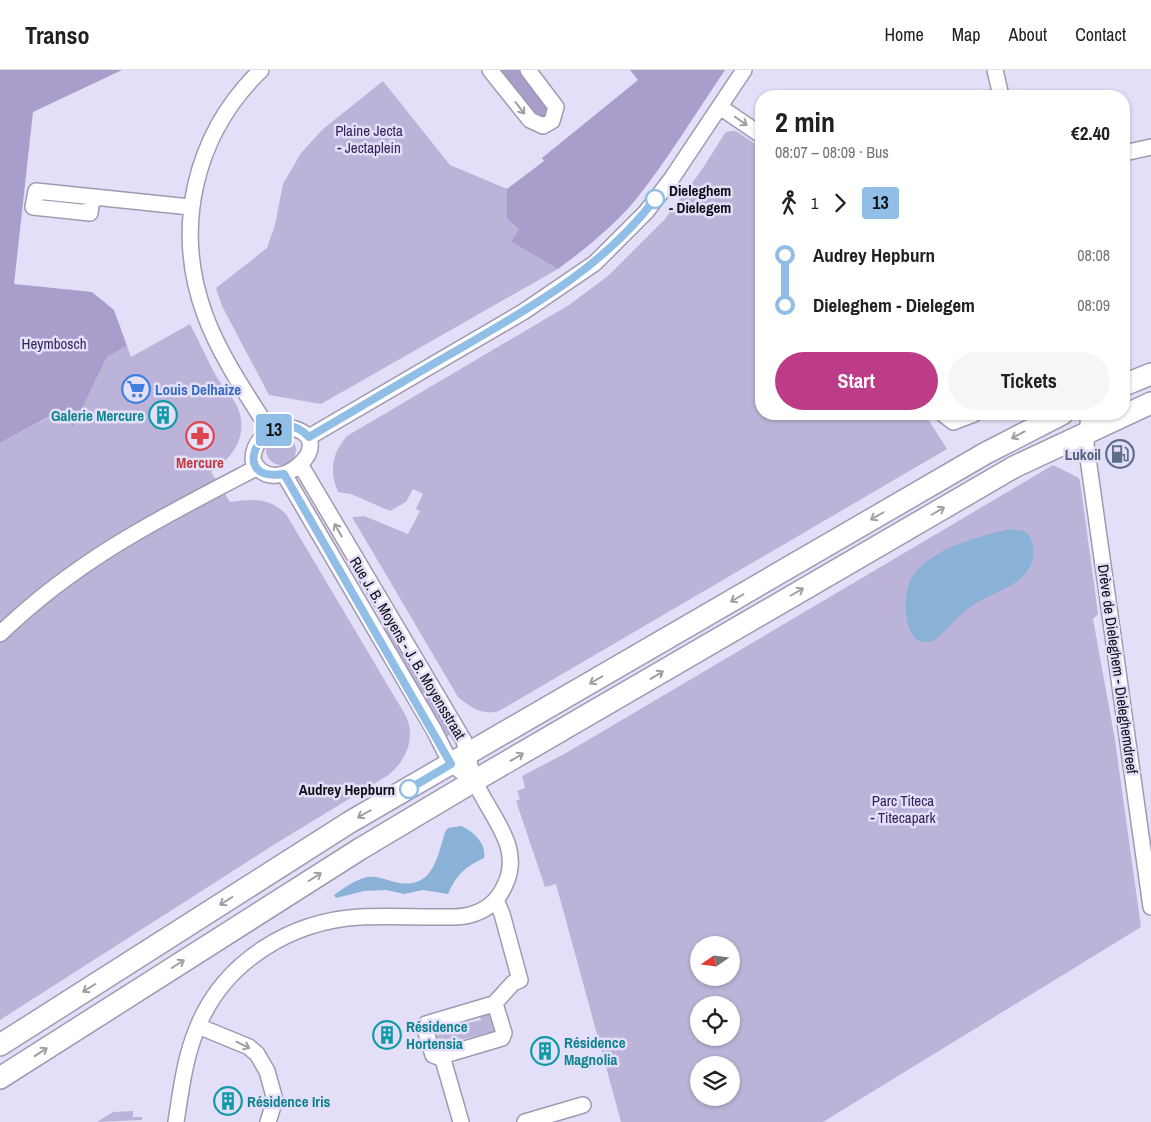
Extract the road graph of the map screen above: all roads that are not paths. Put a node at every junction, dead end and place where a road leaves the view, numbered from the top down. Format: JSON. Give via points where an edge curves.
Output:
{"nodes":[{"id":1,"x":260,"y":70,"type":"edge"},
{"id":2,"x":490,"y":70,"type":"edge"},
{"id":3,"x":528,"y":70,"type":"edge"},
{"id":4,"x":744,"y":70,"type":"edge"},
{"id":5,"x":995,"y":70,"type":"edge"},
{"id":6,"x":1000,"y":90,"type":"edge"},
{"id":7,"x":720,"y":106,"type":"junction"},
{"id":8,"x":755,"y":131,"type":"edge"},
{"id":9,"x":1151,"y":147,"type":"edge"},
{"id":10,"x":1130,"y":152,"type":"edge"},
{"id":11,"x":92,"y":198,"type":"dead end"},
{"id":12,"x":190,"y":207,"type":"junction"},
{"id":13,"x":1151,"y":374,"type":"edge"},
{"id":14,"x":1130,"y":383,"type":"edge"},
{"id":15,"x":1151,"y":403,"type":"edge"},
{"id":16,"x":1130,"y":410,"type":"edge"},
{"id":17,"x":1050,"y":420,"type":"edge"},
{"id":18,"x":1088,"y":423,"type":"edge"},
{"id":19,"x":270,"y":431,"type":"junction"},
{"id":20,"x":309,"y":437,"type":"junction"},
{"id":21,"x":300,"y":464,"type":"junction"},
{"id":22,"x":256,"y":468,"type":"junction"},
{"id":23,"x":284,"y":474,"type":"junction"},
{"id":24,"x":0,"y":634,"type":"edge"},
{"id":25,"x":460,"y":758,"type":"junction"},
{"id":26,"x":474,"y":781,"type":"junction"},
{"id":27,"x":496,"y":900,"type":"junction"},
{"id":28,"x":1151,"y":907,"type":"edge"},
{"id":29,"x":494,"y":1005,"type":"junction"},
{"id":30,"x":198,"y":1026,"type":"junction"},
{"id":31,"x":0,"y":1044,"type":"edge"},
{"id":32,"x":442,"y":1056,"type":"junction"},
{"id":33,"x":0,"y":1078,"type":"edge"},
{"id":34,"x":275,"y":1100,"type":"junction"},
{"id":35,"x":583,"y":1105,"type":"dead end"},
{"id":36,"x":176,"y":1122,"type":"edge"},
{"id":37,"x":268,"y":1122,"type":"edge"},
{"id":38,"x":281,"y":1122,"type":"edge"},
{"id":39,"x":461,"y":1122,"type":"edge"},
{"id":40,"x":525,"y":1122,"type":"edge"}],
"edges":[{"from":1,"to":12,"type":"street","via":[[218,123],[198,170]]},
{"from":2,"to":3,"type":"street","one_way":true,"via":[[530,120],[543,126],[555,117],[556,107]]},
{"from":4,"to":7,"type":"street"},
{"from":5,"to":6,"type":"street"},
{"from":7,"to":8,"type":"street","one_way":true},
{"from":7,"to":20,"type":"street","via":[[646,212],[594,263],[523,312]]},
{"from":9,"to":10,"type":"street"},
{"from":11,"to":12,"type":"street"},
{"from":12,"to":19,"type":"street","via":[[192,267],[205,317]]},
{"from":13,"to":14,"type":"main road"},
{"from":15,"to":16,"type":"main road"},
{"from":17,"to":25,"type":"main road","one_way":true,"via":[[986,453]]},
{"from":26,"to":18,"type":"main road","one_way":true},
{"from":18,"to":28,"type":"street","name":"Drève de Dieleghem - Dieleghemdreef","via":[[1086,444]]},
{"from":19,"to":20,"type":"street","via":[[288,427]]},
{"from":19,"to":22,"type":"street","via":[[256,444],[253,460]]},
{"from":20,"to":21,"type":"street","via":[[309,451]]},
{"from":21,"to":23,"type":"street"},
{"from":25,"to":21,"type":"street","name":"Rue J. B. Moyens - J. B. Moyensstraat","one_way":true,"via":[[459,732]]},
{"from":22,"to":23,"type":"street","via":[[267,475]]},
{"from":22,"to":24,"type":"street","via":[[87,562]]},
{"from":23,"to":25,"type":"street","name":"Rue J. B. Moyens - J. B. Moyensstraat"},
{"from":25,"to":26,"type":"street","name":"Rue J. B. Moyens - J. B. Moyensstraat"},
{"from":25,"to":31,"type":"main road","one_way":true,"via":[[350,822]]},
{"from":26,"to":27,"type":"street","via":[[502,828],[510,854],[509,877]]},
{"from":33,"to":26,"type":"main road","one_way":true,"via":[[360,849]]},
{"from":27,"to":29,"type":"street","via":[[520,980],[513,982]]},
{"from":27,"to":30,"type":"street","via":[[482,911],[465,916],[352,918],[295,931],[264,948],[229,978]]},
{"from":29,"to":32,"type":"street","via":[[504,1033],[502,1038]]},
{"from":29,"to":32,"type":"street","via":[[426,1024],[433,1055]]},
{"from":30,"to":34,"type":"street","one_way":true,"via":[[249,1047],[257,1054],[267,1071]]},
{"from":30,"to":36,"type":"street","via":[[186,1063]]},
{"from":32,"to":39,"type":"street"},
{"from":34,"to":37,"type":"street"},
{"from":34,"to":38,"type":"street"},
{"from":35,"to":40,"type":"street"}]}
